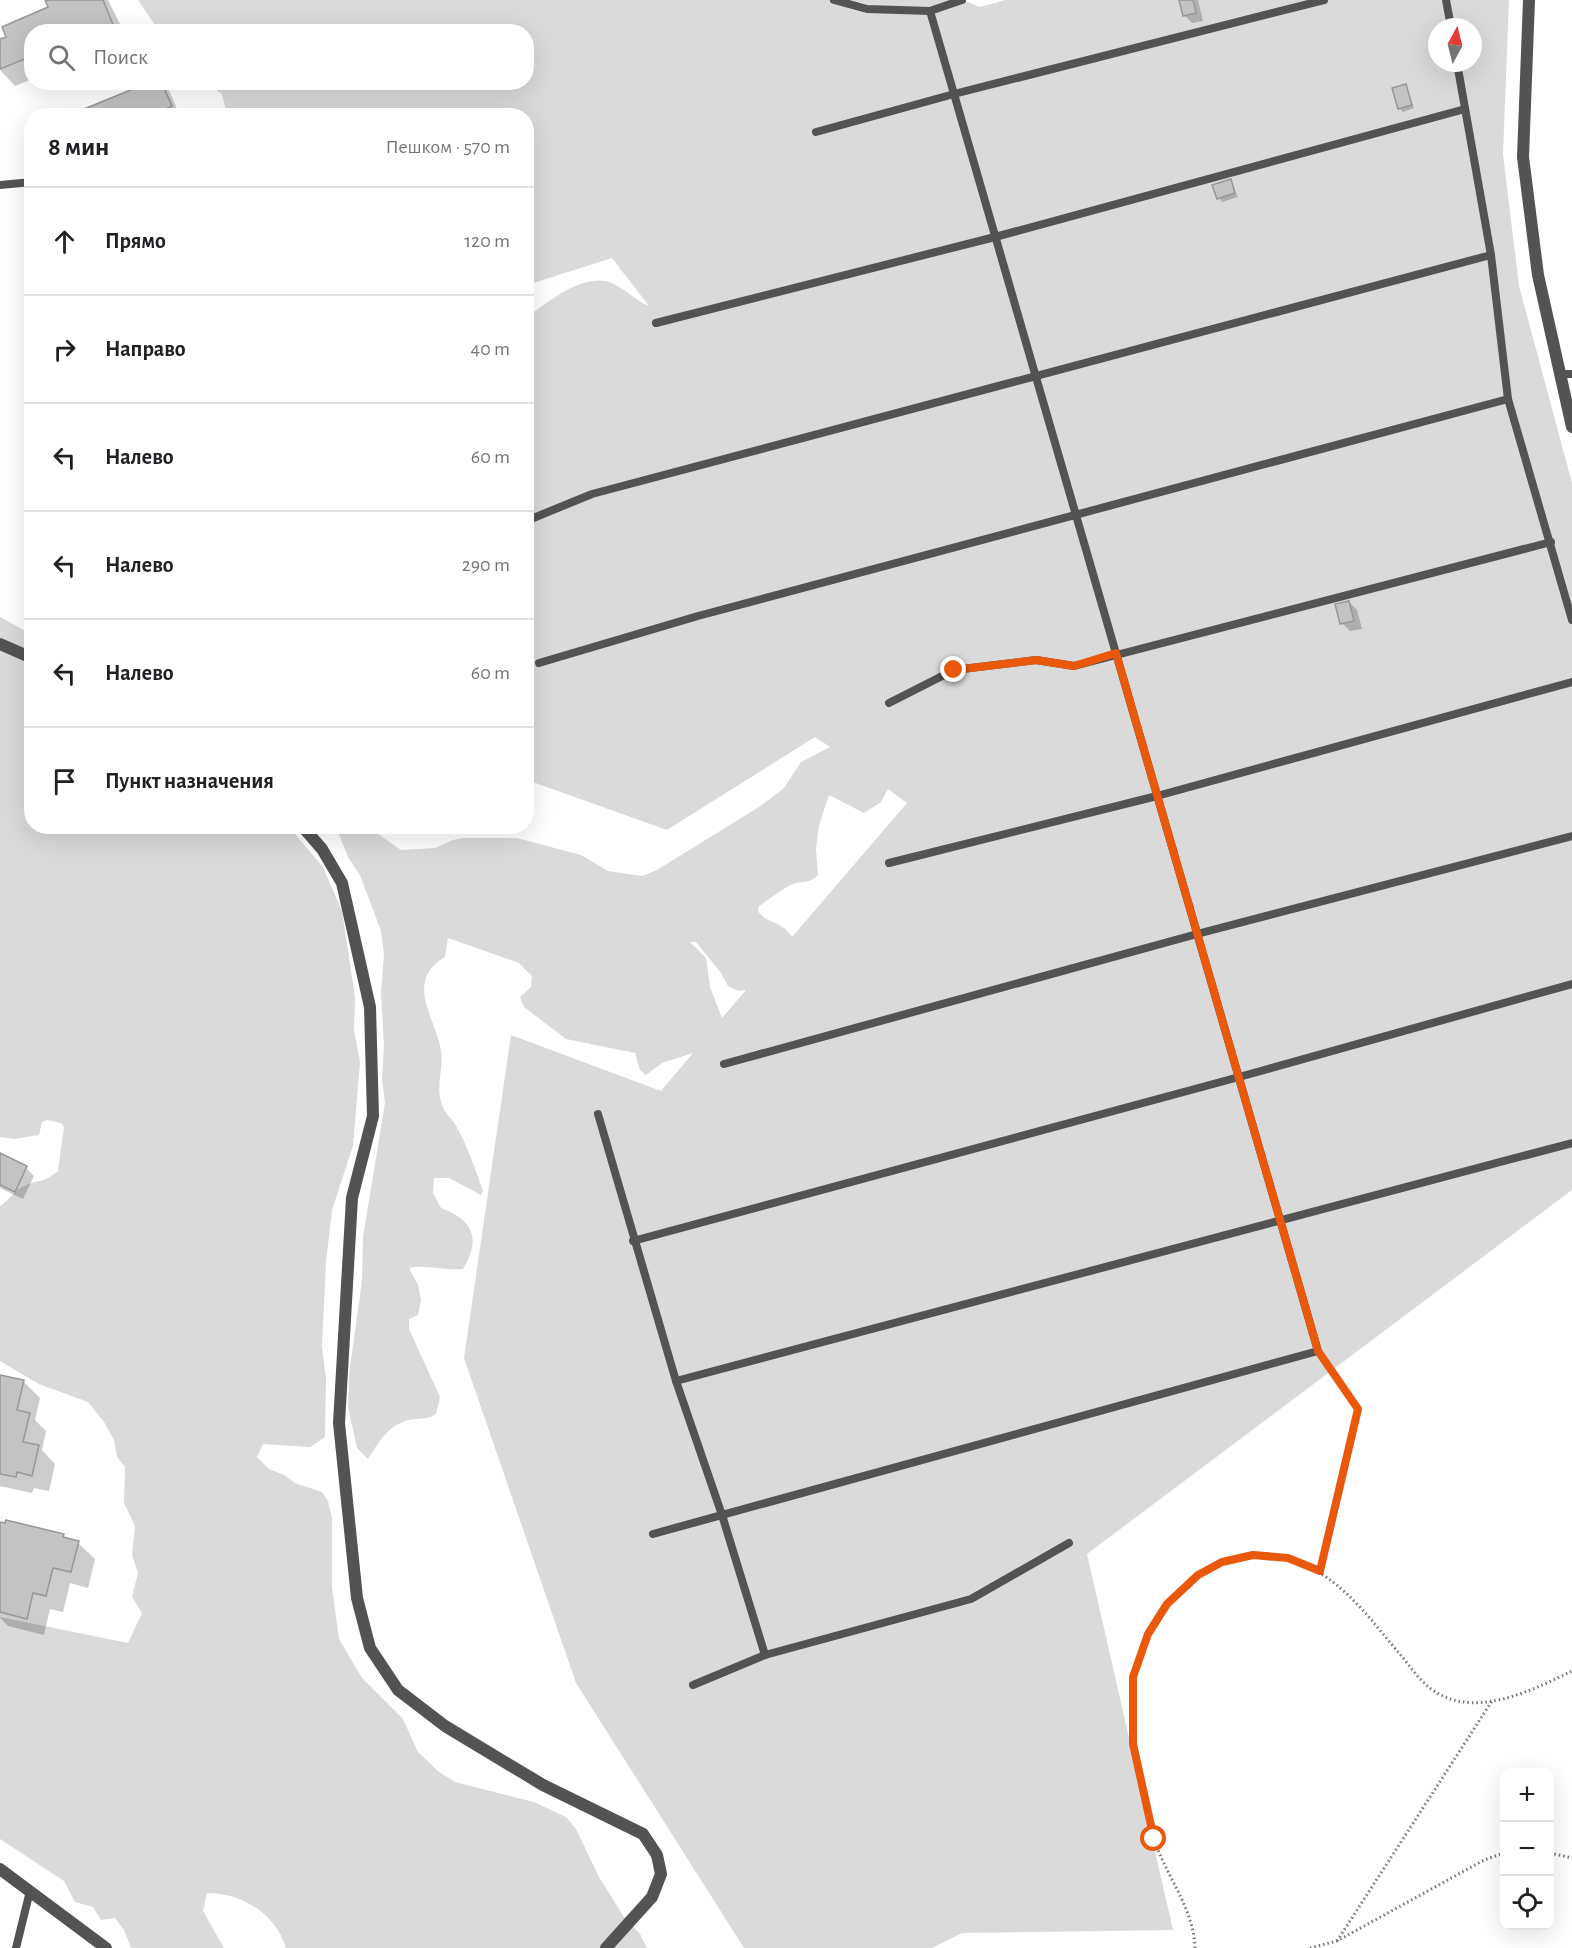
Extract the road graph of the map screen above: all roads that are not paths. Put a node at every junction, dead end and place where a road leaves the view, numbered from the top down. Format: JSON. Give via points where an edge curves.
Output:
{"nodes":[{"id":1,"x":834,"y":0,"type":"edge"},
{"id":2,"x":962,"y":0,"type":"edge"},
{"id":3,"x":1324,"y":0,"type":"edge"},
{"id":4,"x":1446,"y":0,"type":"edge"},
{"id":5,"x":1529,"y":0,"type":"edge"},
{"id":6,"x":930,"y":11,"type":"junction"},
{"id":7,"x":1449,"y":18,"type":"edge"},
{"id":8,"x":1459,"y":72,"type":"edge"},
{"id":9,"x":954,"y":94,"type":"junction"},
{"id":10,"x":1465,"y":109,"type":"junction"},
{"id":11,"x":816,"y":132,"type":"dead end"},
{"id":12,"x":24,"y":183,"type":"edge"},
{"id":13,"x":0,"y":185,"type":"edge"},
{"id":14,"x":995,"y":237,"type":"junction"},
{"id":15,"x":1491,"y":255,"type":"junction"},
{"id":16,"x":656,"y":323,"type":"dead end"},
{"id":17,"x":1559,"y":374,"type":"junction"},
{"id":18,"x":1572,"y":374,"type":"edge"},
{"id":19,"x":1036,"y":377,"type":"junction"},
{"id":20,"x":1508,"y":399,"type":"junction"},
{"id":21,"x":1572,"y":427,"type":"edge"},
{"id":22,"x":1076,"y":515,"type":"junction"},
{"id":23,"x":534,"y":518,"type":"edge"},
{"id":24,"x":1551,"y":542,"type":"junction"},
{"id":25,"x":1572,"y":620,"type":"edge"},
{"id":26,"x":0,"y":644,"type":"edge"},
{"id":27,"x":1116,"y":653,"type":"junction"},
{"id":28,"x":24,"y":654,"type":"edge"},
{"id":29,"x":539,"y":663,"type":"dead end"},
{"id":30,"x":1572,"y":682,"type":"edge"},
{"id":31,"x":889,"y":703,"type":"dead end"},
{"id":32,"x":1157,"y":796,"type":"junction"},
{"id":33,"x":309,"y":834,"type":"edge"},
{"id":34,"x":1572,"y":836,"type":"edge"},
{"id":35,"x":889,"y":863,"type":"dead end"},
{"id":36,"x":1197,"y":934,"type":"junction"},
{"id":37,"x":1572,"y":984,"type":"edge"},
{"id":38,"x":724,"y":1064,"type":"dead end"},
{"id":39,"x":1239,"y":1077,"type":"junction"},
{"id":40,"x":598,"y":1114,"type":"dead end"},
{"id":41,"x":1572,"y":1143,"type":"edge"},
{"id":42,"x":1280,"y":1219,"type":"junction"},
{"id":43,"x":633,"y":1241,"type":"junction"},
{"id":44,"x":676,"y":1381,"type":"junction"},
{"id":45,"x":722,"y":1515,"type":"junction"},
{"id":46,"x":653,"y":1534,"type":"dead end"},
{"id":47,"x":1068,"y":1543,"type":"dead end"},
{"id":48,"x":765,"y":1655,"type":"junction"},
{"id":49,"x":693,"y":1685,"type":"dead end"},
{"id":50,"x":0,"y":1869,"type":"edge"},
{"id":51,"x":30,"y":1891,"type":"junction"},
{"id":52,"x":16,"y":1948,"type":"edge"},
{"id":53,"x":106,"y":1948,"type":"edge"},
{"id":54,"x":606,"y":1948,"type":"edge"}],
"edges":[{"from":1,"to":6,"type":"lane","via":[[867,9]]},
{"from":2,"to":6,"type":"lane"},
{"from":3,"to":9,"type":"lane"},
{"from":4,"to":7,"type":"lane"},
{"from":5,"to":17,"type":"street","via":[[1523,157],[1538,275]]},
{"from":6,"to":9,"type":"lane"},
{"from":8,"to":10,"type":"lane"},
{"from":9,"to":11,"type":"lane"},
{"from":9,"to":14,"type":"lane"},
{"from":10,"to":14,"type":"lane"},
{"from":10,"to":15,"type":"lane"},
{"from":12,"to":13,"type":"lane"},
{"from":14,"to":16,"type":"lane"},
{"from":14,"to":19,"type":"lane"},
{"from":15,"to":19,"type":"lane"},
{"from":15,"to":20,"type":"lane"},
{"from":17,"to":18,"type":"lane"},
{"from":17,"to":21,"type":"street"},
{"from":19,"to":22,"type":"lane"},
{"from":19,"to":23,"type":"lane","via":[[591,494]]},
{"from":20,"to":22,"type":"lane"},
{"from":20,"to":24,"type":"lane"},
{"from":22,"to":27,"type":"lane"},
{"from":22,"to":29,"type":"lane","via":[[698,616]]},
{"from":24,"to":25,"type":"lane"},
{"from":24,"to":27,"type":"lane"},
{"from":26,"to":28,"type":"street"},
{"from":27,"to":31,"type":"lane","via":[[1074,666],[1036,660],[954,670]]},
{"from":27,"to":32,"type":"lane"},
{"from":30,"to":32,"type":"lane"},
{"from":32,"to":35,"type":"lane"},
{"from":32,"to":36,"type":"lane"},
{"from":33,"to":54,"type":"street","via":[[342,883],[370,1007],[373,1116],[352,1198],[339,1423],[359,1608],[370,1648],[398,1690],[445,1726],[543,1785],[643,1834],[657,1855],[661,1874],[652,1897]]},
{"from":34,"to":36,"type":"lane"},
{"from":36,"to":38,"type":"lane"},
{"from":36,"to":39,"type":"lane"},
{"from":37,"to":39,"type":"lane"},
{"from":39,"to":42,"type":"lane"},
{"from":39,"to":43,"type":"lane"},
{"from":40,"to":43,"type":"lane"},
{"from":41,"to":42,"type":"lane"},
{"from":42,"to":44,"type":"lane"},
{"from":42,"to":45,"type":"lane","via":[[1318,1351]]},
{"from":43,"to":44,"type":"lane"},
{"from":44,"to":45,"type":"lane"},
{"from":45,"to":46,"type":"lane"},
{"from":45,"to":48,"type":"lane"},
{"from":47,"to":48,"type":"lane","via":[[971,1599]]},
{"from":48,"to":49,"type":"lane"},
{"from":50,"to":51,"type":"street"},
{"from":51,"to":52,"type":"lane"},
{"from":51,"to":53,"type":"street"}]}
